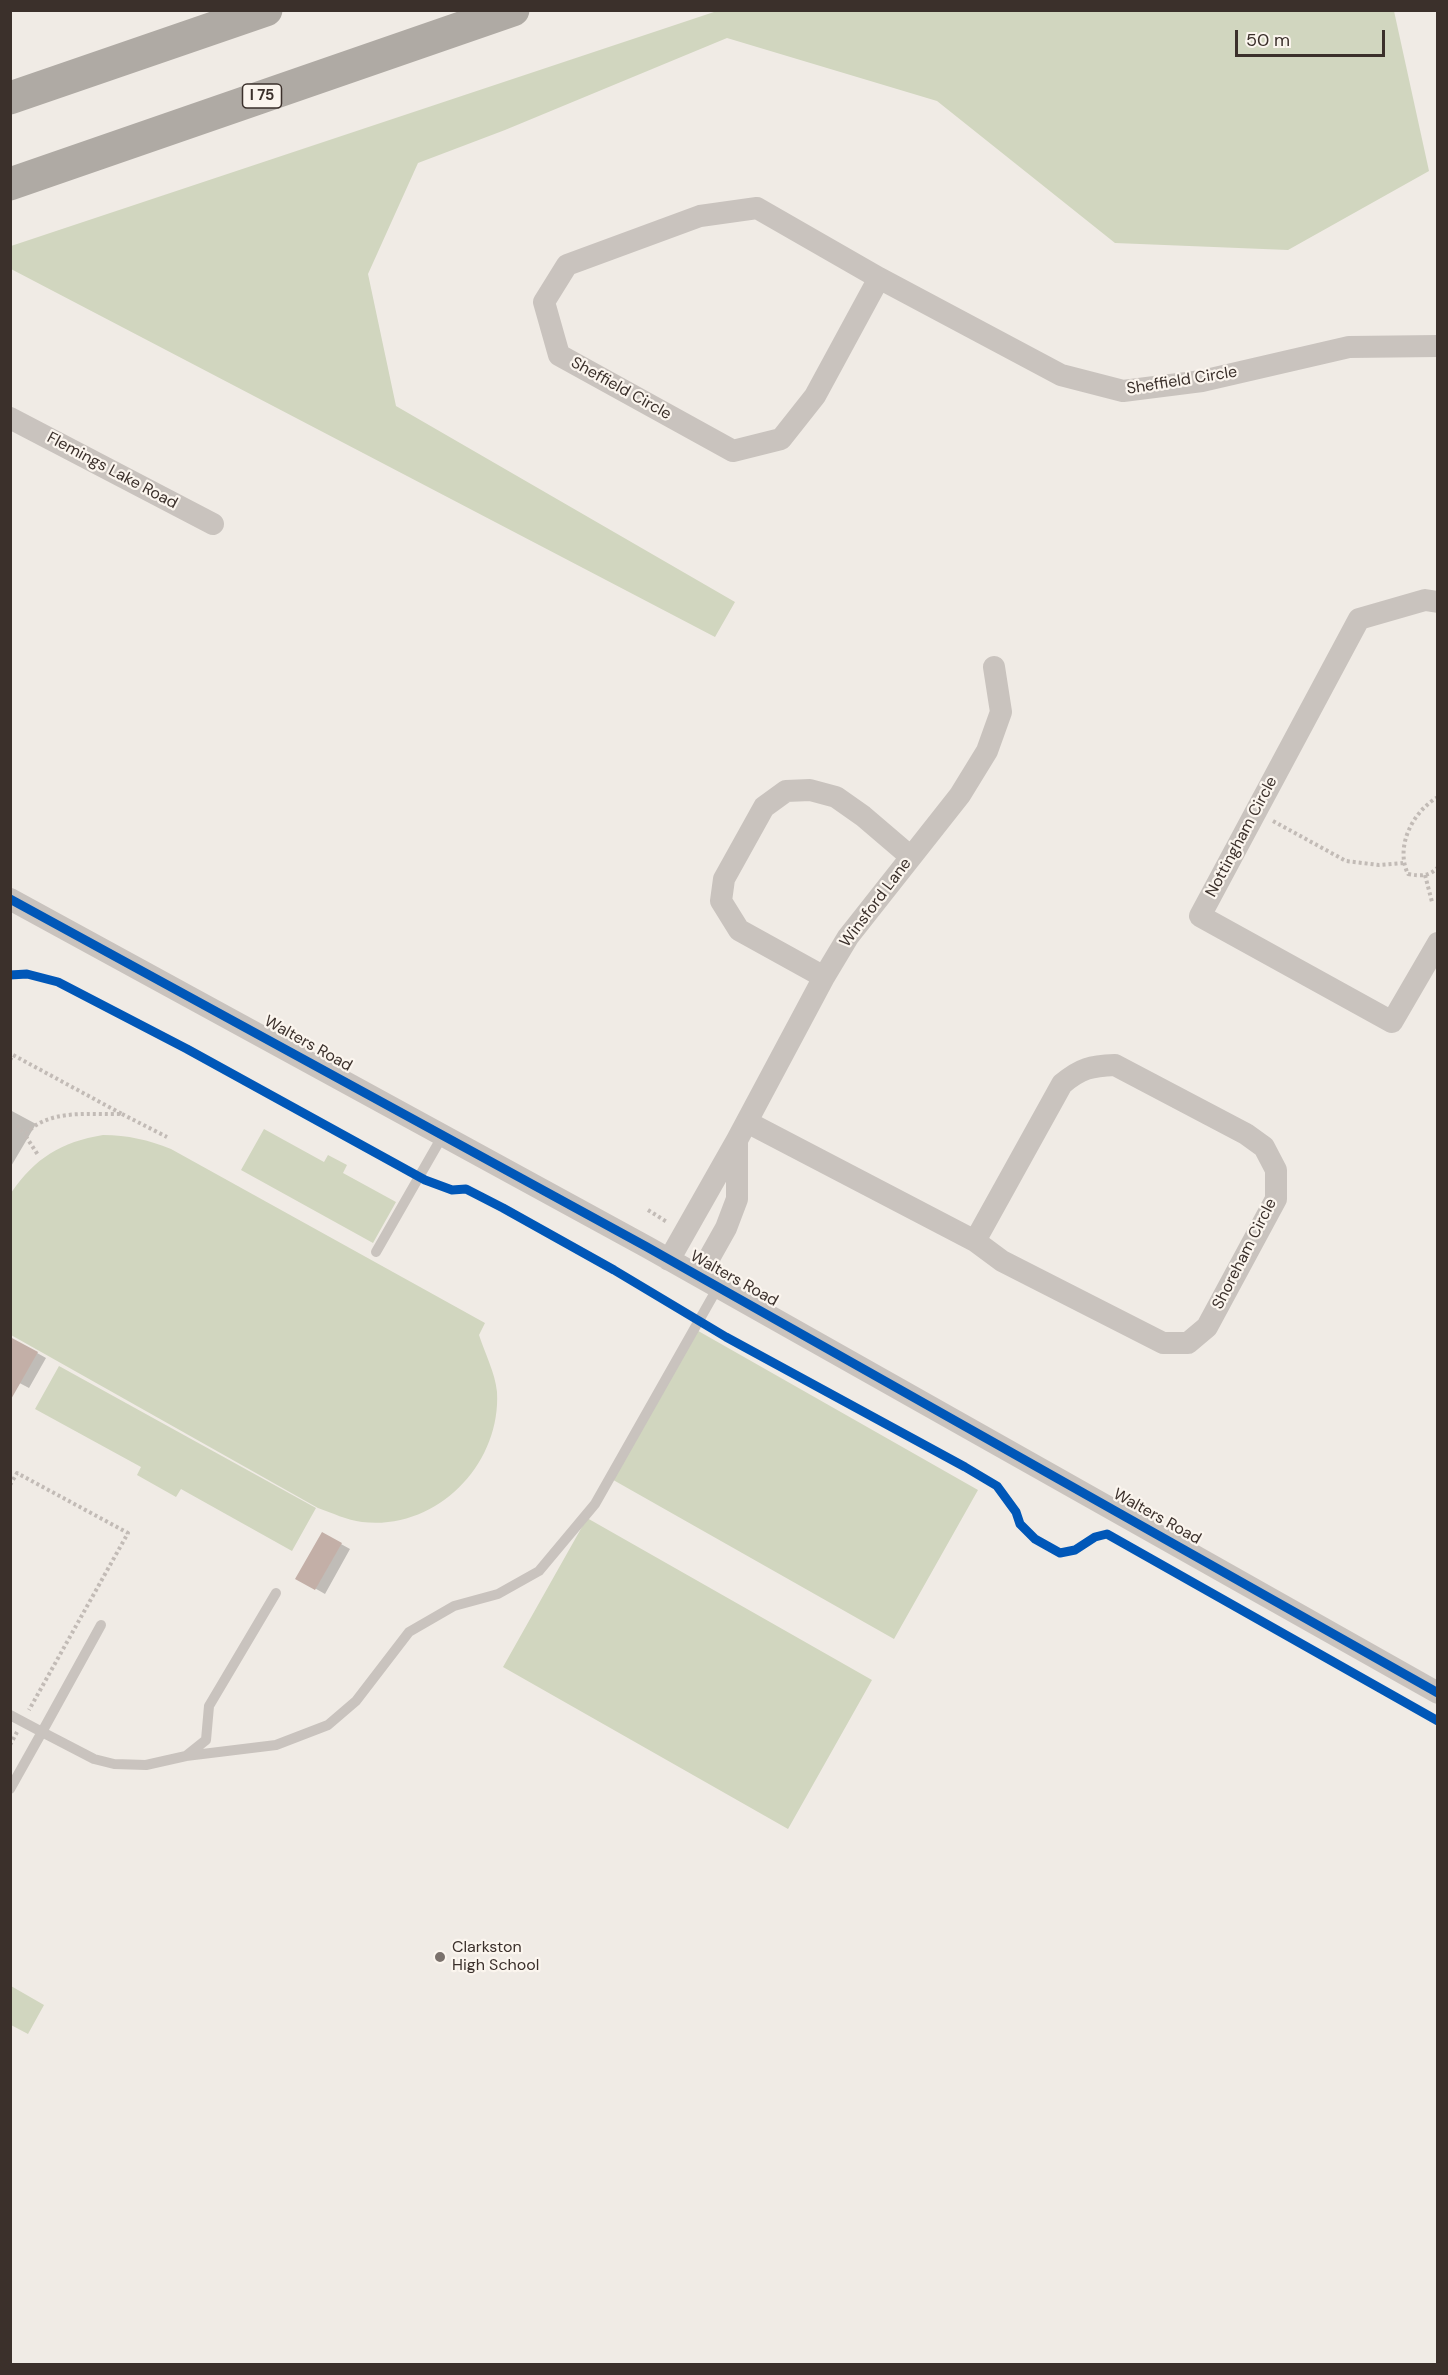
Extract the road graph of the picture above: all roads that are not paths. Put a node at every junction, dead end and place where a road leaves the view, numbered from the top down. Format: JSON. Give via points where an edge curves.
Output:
{"nodes":[{"id":1,"x":266,"y":10,"type":"edge"},
{"id":2,"x":513,"y":10,"type":"edge"},
{"id":3,"x":10,"y":98,"type":"edge"},
{"id":4,"x":10,"y":184,"type":"edge"},
{"id":5,"x":879,"y":278,"type":"junction"},
{"id":6,"x":1437,"y":346,"type":"edge"},
{"id":7,"x":10,"y":418,"type":"edge"},
{"id":8,"x":213,"y":524,"type":"dead end"},
{"id":9,"x":1437,"y":602,"type":"edge"},
{"id":10,"x":994,"y":667,"type":"dead end"},
{"id":11,"x":911,"y":857,"type":"junction"},
{"id":12,"x":11,"y":900,"type":"edge"},
{"id":13,"x":1437,"y":942,"type":"edge"},
{"id":14,"x":824,"y":977,"type":"junction"},
{"id":15,"x":742,"y":1131,"type":"junction"},
{"id":16,"x":443,"y":1135,"type":"junction"},
{"id":17,"x":975,"y":1241,"type":"junction"},
{"id":18,"x":376,"y":1252,"type":"dead end"},
{"id":19,"x":669,"y":1260,"type":"junction"},
{"id":20,"x":708,"y":1282,"type":"junction"},
{"id":21,"x":276,"y":1593,"type":"dead end"},
{"id":22,"x":101,"y":1625,"type":"dead end"},
{"id":23,"x":1437,"y":1693,"type":"edge"},
{"id":24,"x":10,"y":1715,"type":"edge"},
{"id":25,"x":42,"y":1732,"type":"junction"},
{"id":26,"x":186,"y":1756,"type":"junction"},
{"id":27,"x":10,"y":1789,"type":"edge"}],
"edges":[{"from":1,"to":3,"type":"highway"},
{"from":2,"to":4,"type":"highway","number":"I 75"},
{"from":5,"to":5,"type":"street","name":"Sheffield Circle","via":[[757,208],[700,216],[567,265],[544,302],[559,355],[733,451],[781,439],[815,396]]},
{"from":5,"to":6,"type":"street","name":"Sheffield Circle","via":[[1062,375],[1123,391],[1202,381],[1349,347]]},
{"from":7,"to":8,"type":"street","name":"Flemings Lake Road"},
{"from":9,"to":13,"type":"street","name":"Nottingham Circle","via":[[1425,600],[1359,619],[1200,916],[1392,1022]]},
{"from":10,"to":11,"type":"street","name":"Winsford Lane","via":[[1001,712],[987,751],[960,795]]},
{"from":11,"to":14,"type":"street","name":"Winsford Lane","via":[[848,937]]},
{"from":11,"to":14,"type":"street","via":[[836,797],[810,790],[786,790],[764,807],[724,879],[721,901],[739,930]]},
{"from":12,"to":16,"type":"street","name":"Walters Road"},
{"from":14,"to":15,"type":"street","name":"Winsford Lane"},
{"from":15,"to":17,"type":"street","name":"Shoreham Circle"},
{"from":15,"to":19,"type":"street","name":"Winsford Lane"},
{"from":15,"to":20,"type":"street","name":"Winsford Lane","via":[[737,1199]]},
{"from":16,"to":18,"type":"lane"},
{"from":16,"to":19,"type":"street","name":"Walters Road"},
{"from":17,"to":17,"type":"street","name":"Shoreham Circle","via":[[1002,1260],[1163,1342],[1188,1343],[1207,1327],[1276,1199],[1276,1170],[1263,1147],[1246,1134],[1115,1065],[1094,1066],[1077,1072],[1062,1084]]},
{"from":19,"to":20,"type":"street","name":"Walters Road"},
{"from":20,"to":23,"type":"street","name":"Walters Road"},
{"from":20,"to":26,"type":"lane","via":[[595,1504],[539,1570],[498,1594],[454,1606],[409,1632],[356,1701],[328,1725],[276,1745]]},
{"from":21,"to":26,"type":"lane","via":[[209,1706],[206,1740]]},
{"from":22,"to":25,"type":"lane"},
{"from":24,"to":25,"type":"lane"},
{"from":25,"to":26,"type":"lane","via":[[94,1759],[114,1764],[146,1765]]},
{"from":25,"to":27,"type":"lane"}]}
